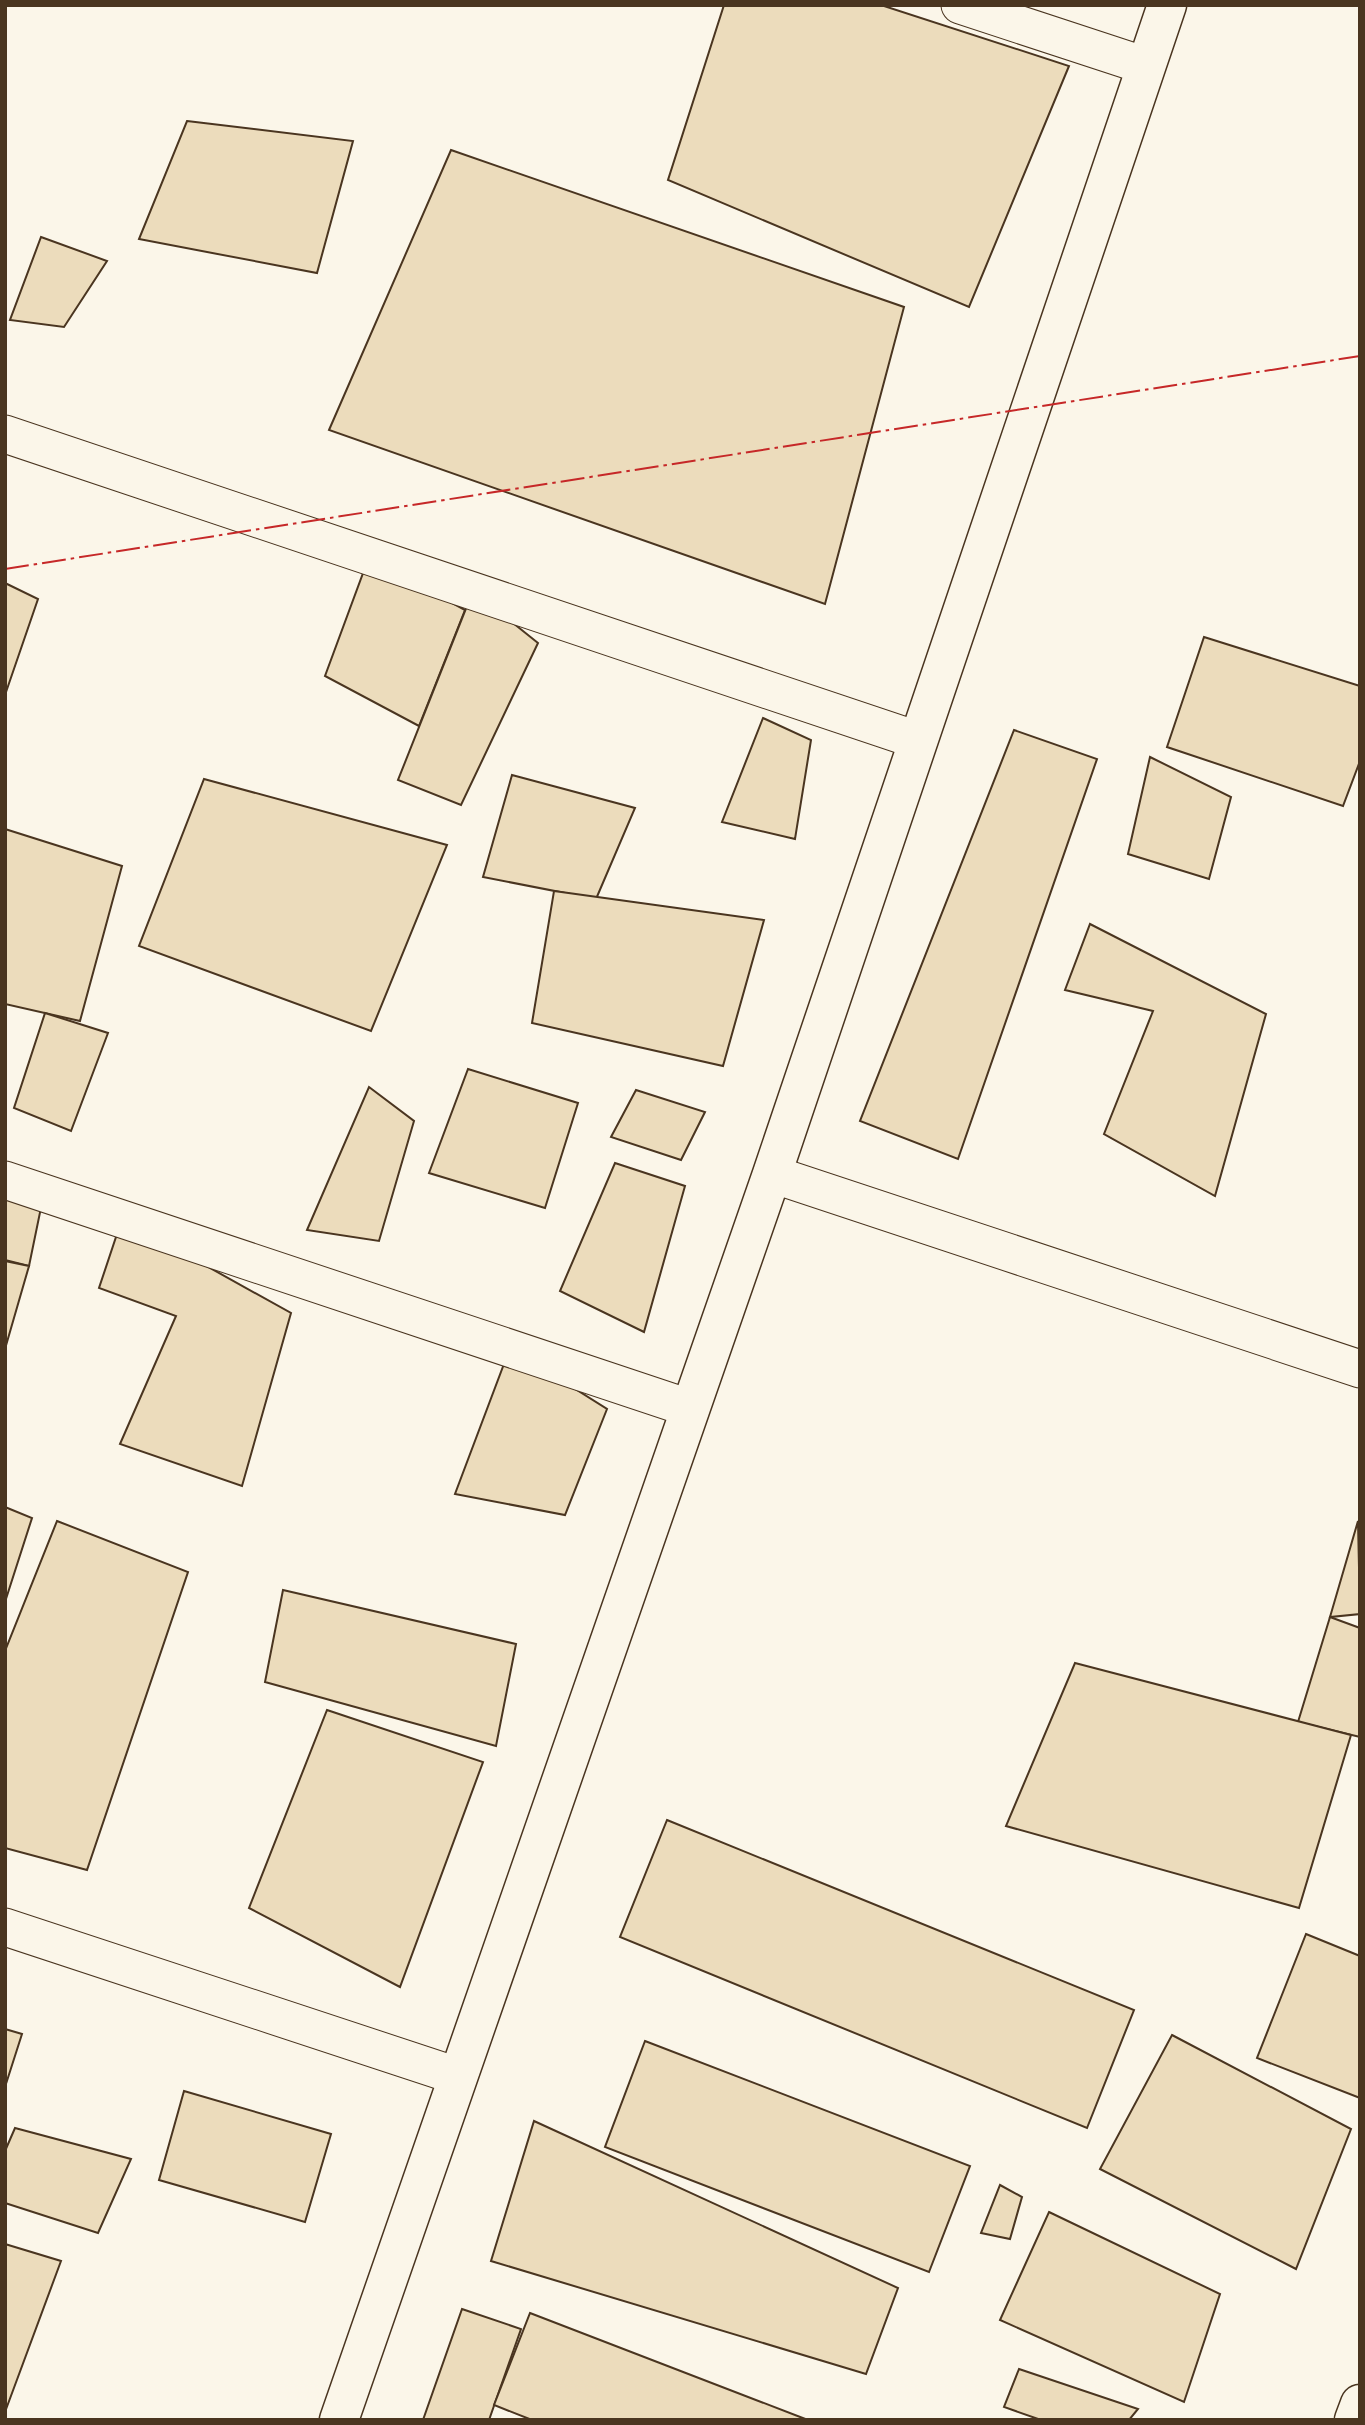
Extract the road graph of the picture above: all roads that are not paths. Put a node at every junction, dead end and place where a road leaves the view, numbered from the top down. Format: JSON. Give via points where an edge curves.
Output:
{"nodes":[{"id":1,"x":960,"y":5,"type":"edge"},
{"id":2,"x":1167,"y":5,"type":"edge"},
{"id":3,"x":1146,"y":66,"type":"junction"},
{"id":4,"x":5,"y":434,"type":"edge"},
{"id":5,"x":917,"y":740,"type":"junction"},
{"id":6,"x":772,"y":1174,"type":"junction"},
{"id":7,"x":5,"y":1180,"type":"edge"},
{"id":8,"x":1360,"y":1368,"type":"edge"},
{"id":9,"x":689,"y":1408,"type":"junction"},
{"id":10,"x":5,"y":1927,"type":"edge"},
{"id":11,"x":457,"y":2076,"type":"junction"},
{"id":12,"x":1360,"y":2404,"type":"edge"},
{"id":13,"x":339,"y":2420,"type":"edge"},
{"id":14,"x":1354,"y":2420,"type":"edge"}],
"edges":[{"from":1,"to":3,"type":"street"},
{"from":2,"to":3,"type":"main road"},
{"from":3,"to":5,"type":"main road"},
{"from":4,"to":5,"type":"street"},
{"from":5,"to":6,"type":"main road"},
{"from":6,"to":8,"type":"street"},
{"from":6,"to":9,"type":"main road"},
{"from":7,"to":9,"type":"street"},
{"from":9,"to":11,"type":"main road"},
{"from":10,"to":11,"type":"street"},
{"from":11,"to":13,"type":"main road"},
{"from":12,"to":14,"type":"main road"}]}
